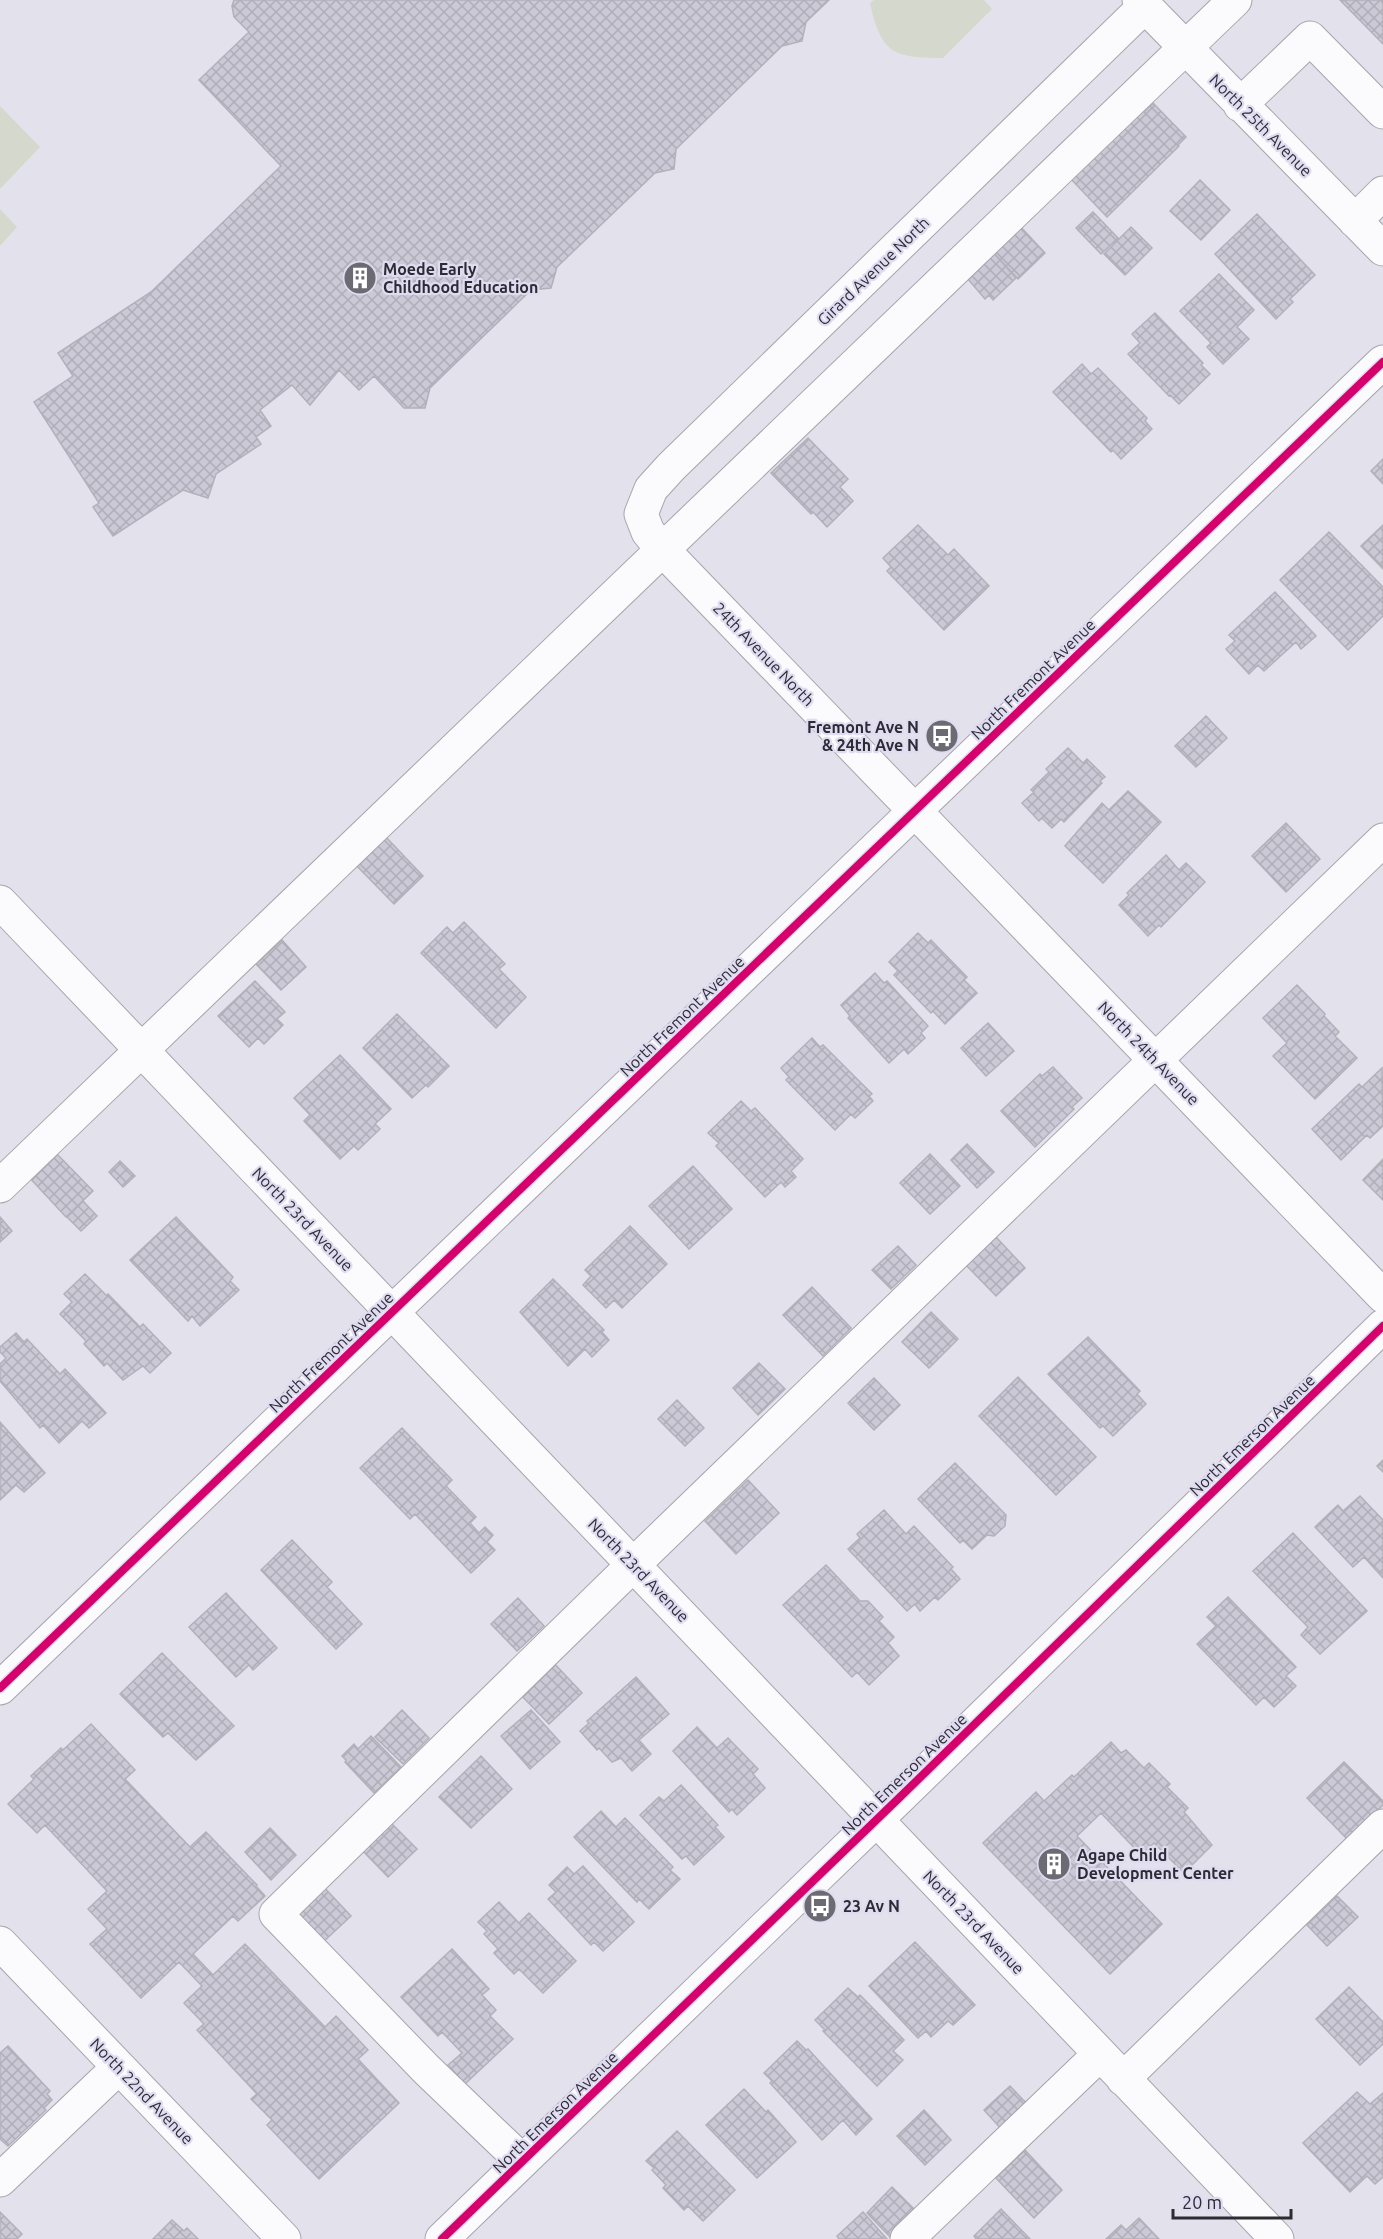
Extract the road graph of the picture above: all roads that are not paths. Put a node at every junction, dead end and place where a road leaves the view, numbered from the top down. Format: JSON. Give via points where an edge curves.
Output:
{"nodes":[{"id":1,"x":1235,"y":0,"type":"edge"},
{"id":2,"x":1142,"y":3,"type":"edge"},
{"id":3,"x":1185,"y":49,"type":"junction"},
{"id":4,"x":1240,"y":105,"type":"junction"},
{"id":5,"x":1383,"y":112,"type":"edge"},
{"id":6,"x":1383,"y":193,"type":"edge"},
{"id":7,"x":1355,"y":220,"type":"junction"},
{"id":8,"x":1383,"y":249,"type":"edge"},
{"id":9,"x":1383,"y":362,"type":"edge"},
{"id":10,"x":662,"y":549,"type":"junction"},
{"id":11,"x":916,"y":811,"type":"junction"},
{"id":12,"x":1383,"y":840,"type":"edge"},
{"id":13,"x":0,"y":902,"type":"edge"},
{"id":14,"x":142,"y":1049,"type":"junction"},
{"id":15,"x":1155,"y":1060,"type":"junction"},
{"id":16,"x":0,"y":1186,"type":"edge"},
{"id":17,"x":1383,"y":1296,"type":"edge"},
{"id":18,"x":392,"y":1312,"type":"junction"},
{"id":19,"x":1383,"y":1326,"type":"edge"},
{"id":20,"x":634,"y":1564,"type":"junction"},
{"id":21,"x":0,"y":1688,"type":"edge"},
{"id":22,"x":877,"y":1820,"type":"junction"},
{"id":23,"x":1383,"y":1826,"type":"edge"},
{"id":24,"x":0,"y":1943,"type":"edge"},
{"id":25,"x":1100,"y":2054,"type":"junction"},
{"id":26,"x":119,"y":2067,"type":"junction"},
{"id":27,"x":1123,"y":2079,"type":"junction"},
{"id":28,"x":522,"y":2162,"type":"junction"},
{"id":29,"x":0,"y":2180,"type":"edge"},
{"id":30,"x":284,"y":2239,"type":"edge"},
{"id":31,"x":442,"y":2239,"type":"edge"},
{"id":32,"x":907,"y":2239,"type":"edge"},
{"id":33,"x":1277,"y":2239,"type":"edge"}],
"edges":[{"from":1,"to":3,"type":"street"},
{"from":2,"to":3,"type":"street","name":"North 25th Avenue"},
{"from":2,"to":10,"type":"street","name":"Girard Avenue North","via":[[651,489],[641,514],[648,532]]},
{"from":3,"to":4,"type":"street","name":"North 25th Avenue"},
{"from":3,"to":10,"type":"street"},
{"from":4,"to":5,"type":"street","via":[[1310,38]]},
{"from":4,"to":7,"type":"street","name":"North 25th Avenue"},
{"from":6,"to":7,"type":"street"},
{"from":7,"to":8,"type":"street","name":"North 25th Avenue"},
{"from":9,"to":11,"type":"street","name":"North Fremont Avenue"},
{"from":10,"to":11,"type":"street","name":"24th Avenue North"},
{"from":10,"to":14,"type":"street"},
{"from":11,"to":15,"type":"street","name":"North 24th Avenue"},
{"from":11,"to":18,"type":"street","name":"North Fremont Avenue"},
{"from":12,"to":15,"type":"street"},
{"from":13,"to":14,"type":"street","name":"North 23rd Avenue"},
{"from":14,"to":16,"type":"street"},
{"from":14,"to":18,"type":"street","name":"North 23rd Avenue"},
{"from":15,"to":17,"type":"street","name":"North 24th Avenue"},
{"from":15,"to":20,"type":"street"},
{"from":18,"to":20,"type":"street","name":"North 23rd Avenue"},
{"from":18,"to":21,"type":"street","name":"North Fremont Avenue"},
{"from":19,"to":22,"type":"street","name":"North Emerson Avenue"},
{"from":20,"to":22,"type":"street","name":"North 23rd Avenue"},
{"from":20,"to":28,"type":"street","via":[[276,1914]]},
{"from":22,"to":25,"type":"street","name":"North 23rd Avenue"},
{"from":22,"to":28,"type":"street","name":"North Emerson Avenue"},
{"from":23,"to":27,"type":"street"},
{"from":24,"to":26,"type":"street","name":"North 22nd Avenue"},
{"from":25,"to":27,"type":"street","name":"North 23rd Avenue"},
{"from":25,"to":32,"type":"street"},
{"from":26,"to":29,"type":"street"},
{"from":26,"to":30,"type":"street","name":"North 22nd Avenue"},
{"from":27,"to":33,"type":"street","name":"North 23rd Avenue"},
{"from":28,"to":31,"type":"street","name":"North Emerson Avenue"}]}
